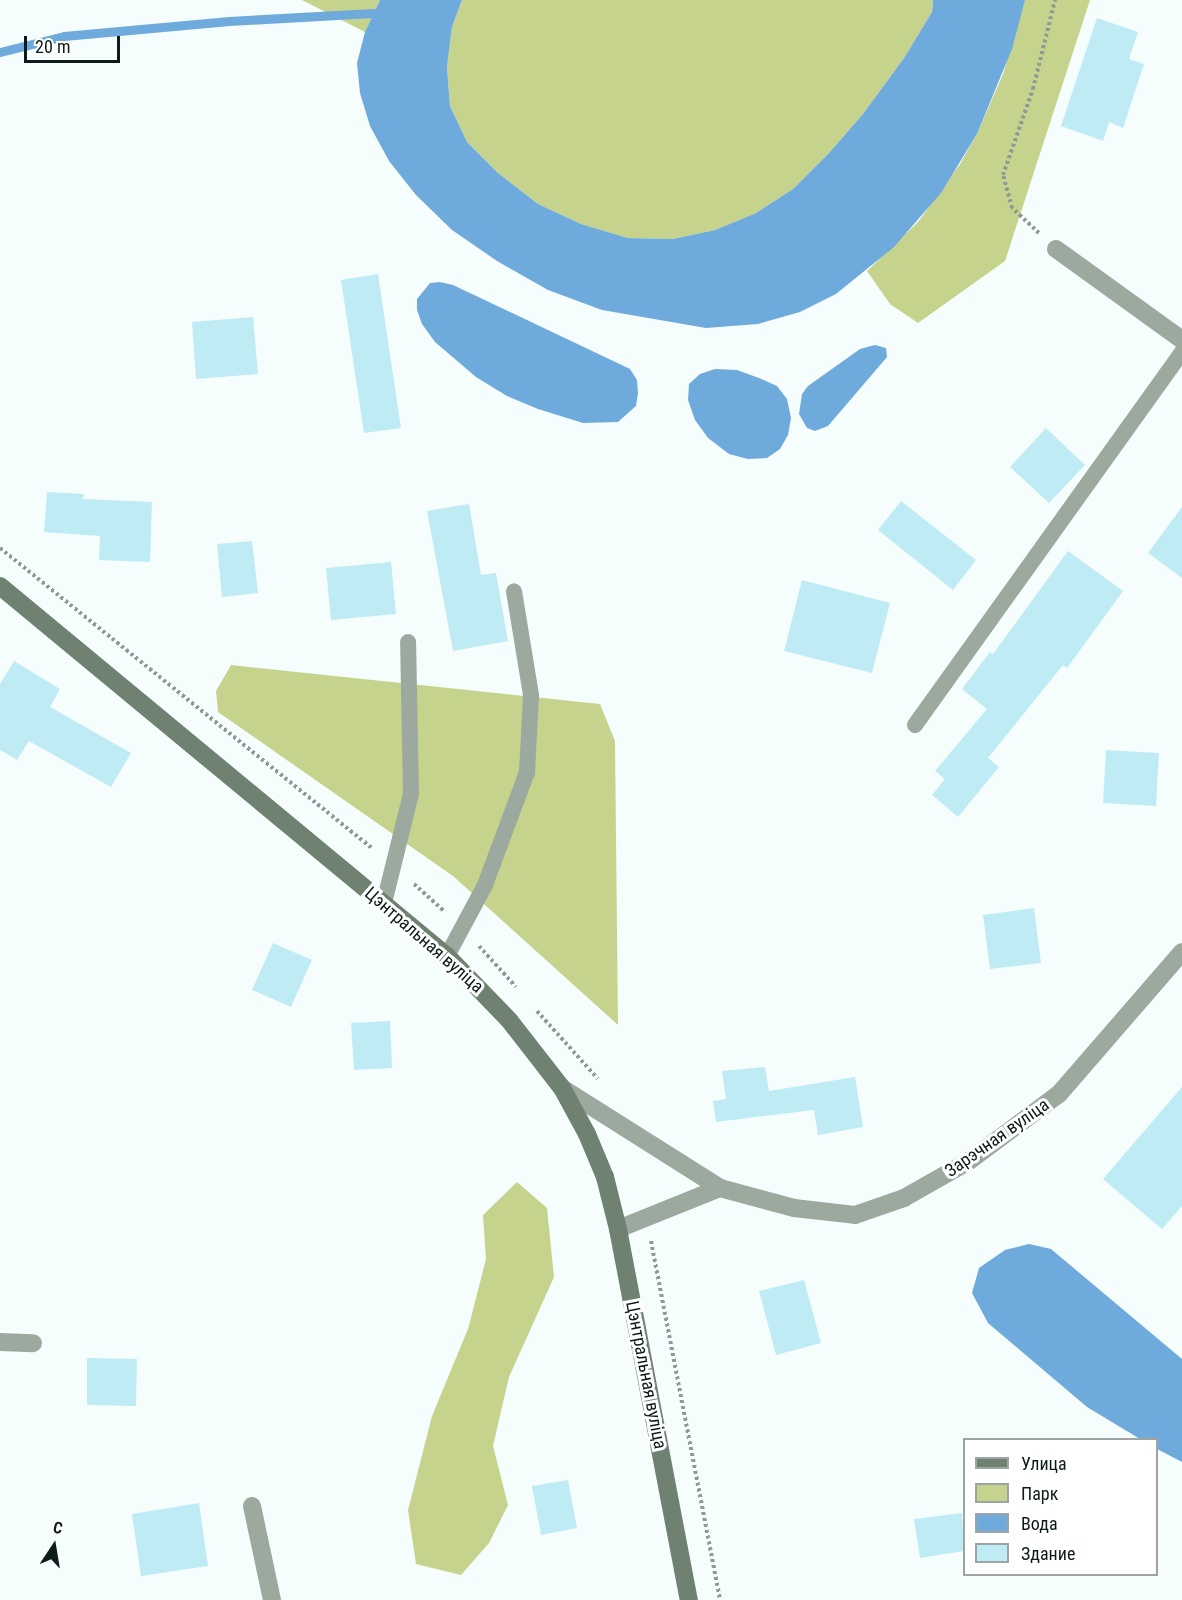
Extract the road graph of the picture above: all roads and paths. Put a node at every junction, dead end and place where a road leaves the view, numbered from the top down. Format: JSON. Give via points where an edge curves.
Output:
{"nodes":[{"id":1,"x":1055,"y":0,"type":"edge"},
{"id":2,"x":1056,"y":249,"type":"joint"},
{"id":3,"x":1182,"y":340,"type":"edge"},
{"id":4,"x":1182,"y":352,"type":"edge"},
{"id":5,"x":0,"y":586,"type":"edge"},
{"id":6,"x":514,"y":591,"type":"dead end"},
{"id":7,"x":408,"y":642,"type":"dead end"},
{"id":8,"x":915,"y":725,"type":"dead end"},
{"id":9,"x":384,"y":903,"type":"junction"},
{"id":10,"x":1182,"y":952,"type":"edge"},
{"id":11,"x":447,"y":956,"type":"junction"},
{"id":12,"x":562,"y":1088,"type":"junction"},
{"id":13,"x":720,"y":1188,"type":"junction"},
{"id":14,"x":647,"y":1219,"type":"junction"},
{"id":15,"x":618,"y":1229,"type":"junction"},
{"id":16,"x":0,"y":1342,"type":"edge"},
{"id":17,"x":33,"y":1343,"type":"dead end"},
{"id":18,"x":252,"y":1506,"type":"dead end"},
{"id":19,"x":272,"y":1600,"type":"edge"},
{"id":20,"x":689,"y":1600,"type":"edge"},
{"id":21,"x":720,"y":1600,"type":"edge"}],
"edges":[{"from":1,"to":2,"type":"path","via":[[1033,89],[1003,175],[1012,208]]},
{"from":2,"to":3,"type":"street"},
{"from":4,"to":8,"type":"lane"},
{"from":5,"to":9,"type":"street","name":"Цэнтральная вуліца"},
{"from":6,"to":11,"type":"lane","via":[[531,695],[527,772],[485,885]]},
{"from":7,"to":9,"type":"lane","via":[[411,794]]},
{"from":9,"to":11,"type":"street","name":"Цэнтральная вуліца"},
{"from":10,"to":13,"type":"street","name":"Зарэчная вуліца","via":[[1059,1094],[969,1161],[904,1198],[855,1215],[794,1208]]},
{"from":11,"to":12,"type":"street","name":"Цэнтральная вуліца","via":[[509,1020]]},
{"from":12,"to":13,"type":"street","name":"Зарэчная вуліца"},
{"from":12,"to":15,"type":"street","name":"Цэнтральная вуліца","via":[[605,1177]]},
{"from":13,"to":14,"type":"street"},
{"from":14,"to":15,"type":"street"},
{"from":14,"to":21,"type":"path"},
{"from":15,"to":20,"type":"street","name":"Цэнтральная вуліца"},
{"from":16,"to":17,"type":"street"},
{"from":18,"to":19,"type":"street"}]}
